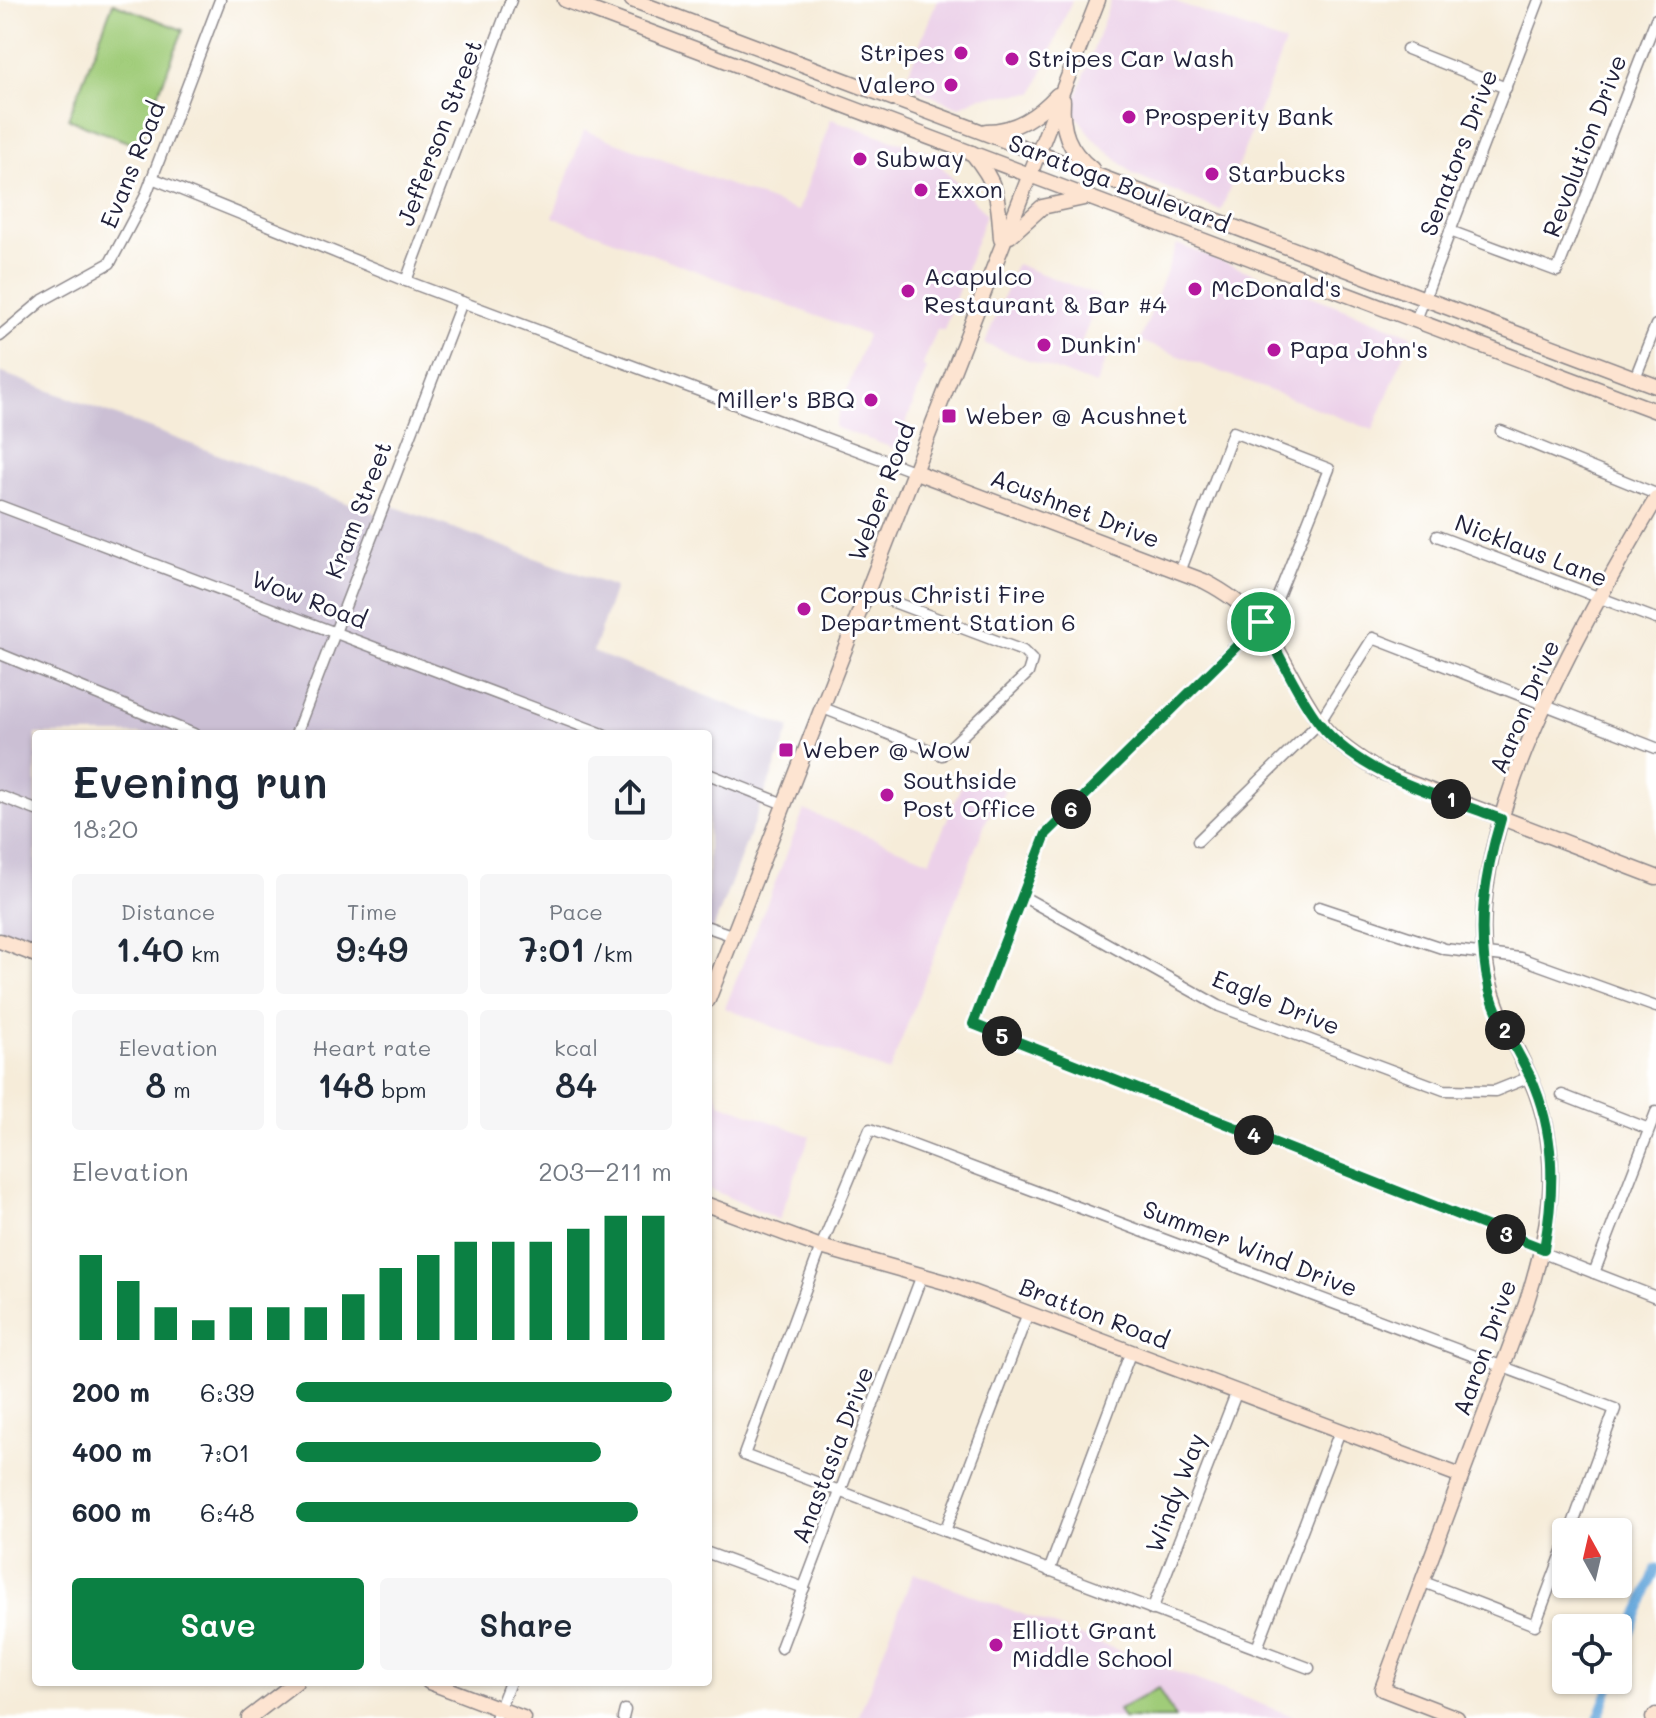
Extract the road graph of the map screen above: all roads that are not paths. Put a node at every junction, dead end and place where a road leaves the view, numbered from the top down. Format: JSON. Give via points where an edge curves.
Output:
{"nodes":[{"id":1,"x":220,"y":0,"type":"edge"},
{"id":2,"x":511,"y":0,"type":"edge"},
{"id":3,"x":565,"y":0,"type":"edge"},
{"id":4,"x":632,"y":0,"type":"edge"},
{"id":5,"x":1098,"y":0,"type":"edge"},
{"id":6,"x":1539,"y":0,"type":"edge"},
{"id":7,"x":1656,"y":19,"type":"edge"},
{"id":8,"x":1407,"y":49,"type":"dead end"},
{"id":9,"x":1506,"y":88,"type":"junction"},
{"id":10,"x":1063,"y":89,"type":"junction"},
{"id":11,"x":980,"y":131,"type":"junction"},
{"id":12,"x":972,"y":152,"type":"junction"},
{"id":13,"x":1038,"y":153,"type":"junction"},
{"id":14,"x":1030,"y":174,"type":"junction"},
{"id":15,"x":1101,"y":177,"type":"junction"},
{"id":16,"x":152,"y":178,"type":"junction"},
{"id":17,"x":1094,"y":199,"type":"junction"},
{"id":18,"x":1450,"y":231,"type":"junction"},
{"id":19,"x":1002,"y":245,"type":"junction"},
{"id":20,"x":406,"y":281,"type":"junction"},
{"id":21,"x":1424,"y":298,"type":"junction"},
{"id":22,"x":462,"y":302,"type":"junction"},
{"id":23,"x":1416,"y":320,"type":"junction"},
{"id":24,"x":1656,"y":325,"type":"edge"},
{"id":25,"x":0,"y":336,"type":"edge"},
{"id":26,"x":1635,"y":378,"type":"junction"},
{"id":27,"x":1656,"y":386,"type":"edge"},
{"id":28,"x":1656,"y":411,"type":"edge"},
{"id":29,"x":1501,"y":431,"type":"dead end"},
{"id":30,"x":913,"y":471,"type":"junction"},
{"id":31,"x":1656,"y":496,"type":"edge"},
{"id":32,"x":0,"y":506,"type":"edge"},
{"id":33,"x":1437,"y":536,"type":"dead end"},
{"id":34,"x":1180,"y":572,"type":"junction"},
{"id":35,"x":867,"y":592,"type":"junction"},
{"id":36,"x":1598,"y":598,"type":"junction"},
{"id":37,"x":1656,"y":619,"type":"edge"},
{"id":38,"x":1261,"y":622,"type":"junction"},
{"id":39,"x":334,"y":631,"type":"junction"},
{"id":40,"x":0,"y":654,"type":"edge"},
{"id":41,"x":1545,"y":704,"type":"junction"},
{"id":42,"x":823,"y":708,"type":"junction"},
{"id":43,"x":1319,"y":723,"type":"junction"},
{"id":44,"x":184,"y":730,"type":"edge"},
{"id":45,"x":297,"y":730,"type":"edge"},
{"id":46,"x":593,"y":730,"type":"edge"},
{"id":47,"x":1656,"y":748,"type":"edge"},
{"id":48,"x":712,"y":776,"type":"edge"},
{"id":49,"x":0,"y":796,"type":"edge"},
{"id":50,"x":784,"y":804,"type":"junction"},
{"id":51,"x":32,"y":808,"type":"edge"},
{"id":52,"x":1501,"y":819,"type":"junction"},
{"id":53,"x":1198,"y":841,"type":"dead end"},
{"id":54,"x":1656,"y":877,"type":"edge"},
{"id":55,"x":1022,"y":896,"type":"junction"},
{"id":56,"x":1319,"y":907,"type":"dead end"},
{"id":57,"x":712,"y":928,"type":"edge"},
{"id":58,"x":731,"y":935,"type":"junction"},
{"id":59,"x":0,"y":941,"type":"edge"},
{"id":60,"x":32,"y":953,"type":"edge"},
{"id":61,"x":1484,"y":954,"type":"junction"},
{"id":62,"x":712,"y":989,"type":"edge"},
{"id":63,"x":1656,"y":1007,"type":"edge"},
{"id":64,"x":1530,"y":1077,"type":"junction"},
{"id":65,"x":1562,"y":1095,"type":"dead end"},
{"id":66,"x":1656,"y":1112,"type":"edge"},
{"id":67,"x":1649,"y":1129,"type":"junction"},
{"id":68,"x":712,"y":1206,"type":"edge"},
{"id":69,"x":821,"y":1247,"type":"junction"},
{"id":70,"x":1543,"y":1251,"type":"junction"},
{"id":71,"x":1594,"y":1273,"type":"junction"},
{"id":72,"x":922,"y":1275,"type":"junction"},
{"id":73,"x":1656,"y":1297,"type":"edge"},
{"id":74,"x":1028,"y":1313,"type":"junction"},
{"id":75,"x":1131,"y":1351,"type":"junction"},
{"id":76,"x":1502,"y":1367,"type":"junction"},
{"id":77,"x":1237,"y":1391,"type":"junction"},
{"id":78,"x":1340,"y":1431,"type":"junction"},
{"id":79,"x":1461,"y":1476,"type":"junction"},
{"id":80,"x":841,"y":1492,"type":"junction"},
{"id":81,"x":1575,"y":1518,"type":"edge"},
{"id":82,"x":945,"y":1531,"type":"junction"},
{"id":83,"x":712,"y":1554,"type":"edge"},
{"id":84,"x":1049,"y":1571,"type":"junction"},
{"id":85,"x":1552,"y":1580,"type":"edge"},
{"id":86,"x":1421,"y":1581,"type":"junction"},
{"id":87,"x":804,"y":1588,"type":"junction"},
{"id":88,"x":1152,"y":1610,"type":"junction"},
{"id":89,"x":781,"y":1648,"type":"dead end"},
{"id":90,"x":1257,"y":1648,"type":"junction"},
{"id":91,"x":1309,"y":1668,"type":"dead end"},
{"id":92,"x":291,"y":1686,"type":"edge"},
{"id":93,"x":438,"y":1686,"type":"edge"},
{"id":94,"x":508,"y":1686,"type":"edge"},
{"id":95,"x":498,"y":1713,"type":"edge"},
{"id":96,"x":249,"y":1718,"type":"edge"},
{"id":97,"x":523,"y":1718,"type":"edge"},
{"id":98,"x":1457,"y":1718,"type":"edge"}],
"edges":[{"from":1,"to":16,"type":"street","name":"Evans Road"},
{"from":2,"to":20,"type":"street","name":"Jefferson Street"},
{"from":3,"to":12,"type":"main road","name":"Saratoga Boulevard"},
{"from":4,"to":11,"type":"main road","name":"Saratoga Boulevard"},
{"from":5,"to":10,"type":"main road","name":"Weber Road"},
{"from":6,"to":9,"type":"street","name":"Senators Drive"},
{"from":7,"to":18,"type":"street","name":"Revolution Drive","via":[[1557,271]]},
{"from":8,"to":9,"type":"street"},
{"from":9,"to":18,"type":"street","name":"Senators Drive"},
{"from":10,"to":11,"type":"main road","via":[[1030,120]]},
{"from":10,"to":13,"type":"main road","name":"Weber Road"},
{"from":10,"to":15,"type":"main road","via":[[1066,138]]},
{"from":11,"to":13,"type":"main road","name":"Saratoga Boulevard"},
{"from":12,"to":14,"type":"main road","name":"Saratoga Boulevard"},
{"from":12,"to":19,"type":"main road","via":[[999,193]]},
{"from":13,"to":14,"type":"main road","name":"Weber Road"},
{"from":13,"to":15,"type":"main road","name":"Saratoga Boulevard"},
{"from":14,"to":17,"type":"main road","name":"Saratoga Boulevard"},
{"from":14,"to":19,"type":"main road","name":"Weber Road"},
{"from":15,"to":21,"type":"main road","name":"Saratoga Boulevard"},
{"from":16,"to":20,"type":"street","name":"Acushnet Drive"},
{"from":16,"to":25,"type":"street","name":"Evans Road","via":[[110,263],[43,300]]},
{"from":17,"to":19,"type":"main road","via":[[1073,198],[1042,207]]},
{"from":17,"to":23,"type":"main road","name":"Saratoga Boulevard"},
{"from":18,"to":21,"type":"street","name":"Senators Drive"},
{"from":19,"to":30,"type":"main road","name":"Weber Road"},
{"from":20,"to":22,"type":"street","name":"Acushnet Drive"},
{"from":21,"to":23,"type":"street","name":"Senators Drive"},
{"from":21,"to":26,"type":"main road","name":"Saratoga Boulevard"},
{"from":22,"to":30,"type":"street","name":"Acushnet Drive"},
{"from":22,"to":39,"type":"street","name":"Kram Street"},
{"from":23,"to":28,"type":"main road","name":"Saratoga Boulevard"},
{"from":24,"to":26,"type":"street"},
{"from":26,"to":27,"type":"main road","name":"Saratoga Boulevard"},
{"from":29,"to":31,"type":"street"},
{"from":30,"to":34,"type":"main road","name":"Acushnet Drive"},
{"from":30,"to":35,"type":"main road","name":"Weber Road"},
{"from":31,"to":36,"type":"main road","name":"Aaron Drive"},
{"from":32,"to":39,"type":"street","name":"Wow Road"},
{"from":33,"to":36,"type":"street","name":"Nicklaus Lane"},
{"from":34,"to":38,"type":"main road","name":"Acushnet Drive","via":[[1233,596]]},
{"from":34,"to":38,"type":"street","via":[[1233,432],[1329,469],[1280,599]]},
{"from":35,"to":42,"type":"main road","name":"Weber Road"},
{"from":35,"to":42,"type":"street","via":[[1023,651],[1032,660],[1028,673],[942,755]]},
{"from":36,"to":37,"type":"street","name":"Nicklaus Lane"},
{"from":36,"to":41,"type":"main road","name":"Aaron Drive"},
{"from":38,"to":43,"type":"main road","name":"Acushnet Drive"},
{"from":38,"to":55,"type":"street","via":[[1046,834]]},
{"from":39,"to":45,"type":"street","name":"Kram Street"},
{"from":39,"to":46,"type":"street","name":"Wow Road"},
{"from":40,"to":44,"type":"street"},
{"from":41,"to":43,"type":"street","via":[[1373,638]]},
{"from":41,"to":47,"type":"street"},
{"from":41,"to":52,"type":"main road","name":"Aaron Drive"},
{"from":42,"to":50,"type":"main road","name":"Weber Road"},
{"from":43,"to":52,"type":"main road","name":"Acushnet Drive","via":[[1379,771]]},
{"from":43,"to":53,"type":"street"},
{"from":48,"to":50,"type":"street"},
{"from":49,"to":51,"type":"street"},
{"from":50,"to":58,"type":"main road","name":"Weber Road"},
{"from":52,"to":54,"type":"main road","name":"Acushnet Drive"},
{"from":52,"to":61,"type":"main road","name":"Aaron Drive","via":[[1485,880]]},
{"from":55,"to":64,"type":"street","name":"Eagle Drive","via":[[1219,1006],[1444,1090],[1495,1091]]},
{"from":55,"to":70,"type":"street","via":[[973,1024]]},
{"from":56,"to":61,"type":"street","via":[[1445,949]]},
{"from":57,"to":58,"type":"street"},
{"from":58,"to":62,"type":"main road","name":"Weber Road"},
{"from":59,"to":60,"type":"main road"},
{"from":61,"to":63,"type":"street","via":[[1520,958]]},
{"from":61,"to":64,"type":"main road","name":"Aaron Drive","via":[[1497,1014]]},
{"from":64,"to":70,"type":"main road","name":"Aaron Drive","via":[[1551,1144],[1553,1201]]},
{"from":65,"to":67,"type":"street"},
{"from":66,"to":67,"type":"street"},
{"from":67,"to":71,"type":"street"},
{"from":68,"to":69,"type":"main road","name":"Bratton Road"},
{"from":69,"to":72,"type":"main road","name":"Bratton Road"},
{"from":69,"to":76,"type":"street","name":"Summer Wind Drive","via":[[870,1129]]},
{"from":69,"to":80,"type":"street","via":[[744,1455]]},
{"from":70,"to":71,"type":"street"},
{"from":70,"to":76,"type":"main road","name":"Aaron Drive"},
{"from":71,"to":73,"type":"street"},
{"from":72,"to":74,"type":"main road","name":"Bratton Road"},
{"from":72,"to":80,"type":"street","name":"Anastasia Drive"},
{"from":74,"to":75,"type":"main road","name":"Bratton Road"},
{"from":74,"to":82,"type":"street"},
{"from":75,"to":77,"type":"main road","name":"Bratton Road"},
{"from":75,"to":84,"type":"street"},
{"from":76,"to":79,"type":"main road","name":"Aaron Drive"},
{"from":76,"to":81,"type":"street","name":"Summer Wind Drive","via":[[1615,1409]]},
{"from":77,"to":78,"type":"main road","name":"Bratton Road"},
{"from":77,"to":88,"type":"street","name":"Windy Way"},
{"from":78,"to":79,"type":"main road","name":"Bratton Road"},
{"from":78,"to":90,"type":"street"},
{"from":79,"to":86,"type":"main road","name":"Aaron Drive"},
{"from":80,"to":82,"type":"street"},
{"from":80,"to":87,"type":"street","name":"Anastasia Drive"},
{"from":82,"to":84,"type":"street"},
{"from":83,"to":87,"type":"street"},
{"from":84,"to":88,"type":"street"},
{"from":85,"to":86,"type":"street","via":[[1535,1625]]},
{"from":86,"to":98,"type":"main road","name":"Aaron Drive","via":[[1382,1689]]},
{"from":87,"to":89,"type":"street","name":"Anastasia Drive"},
{"from":88,"to":90,"type":"street"},
{"from":90,"to":91,"type":"street"},
{"from":92,"to":96,"type":"main road"},
{"from":93,"to":95,"type":"main road"},
{"from":94,"to":95,"type":"street"},
{"from":95,"to":97,"type":"main road"}]}
